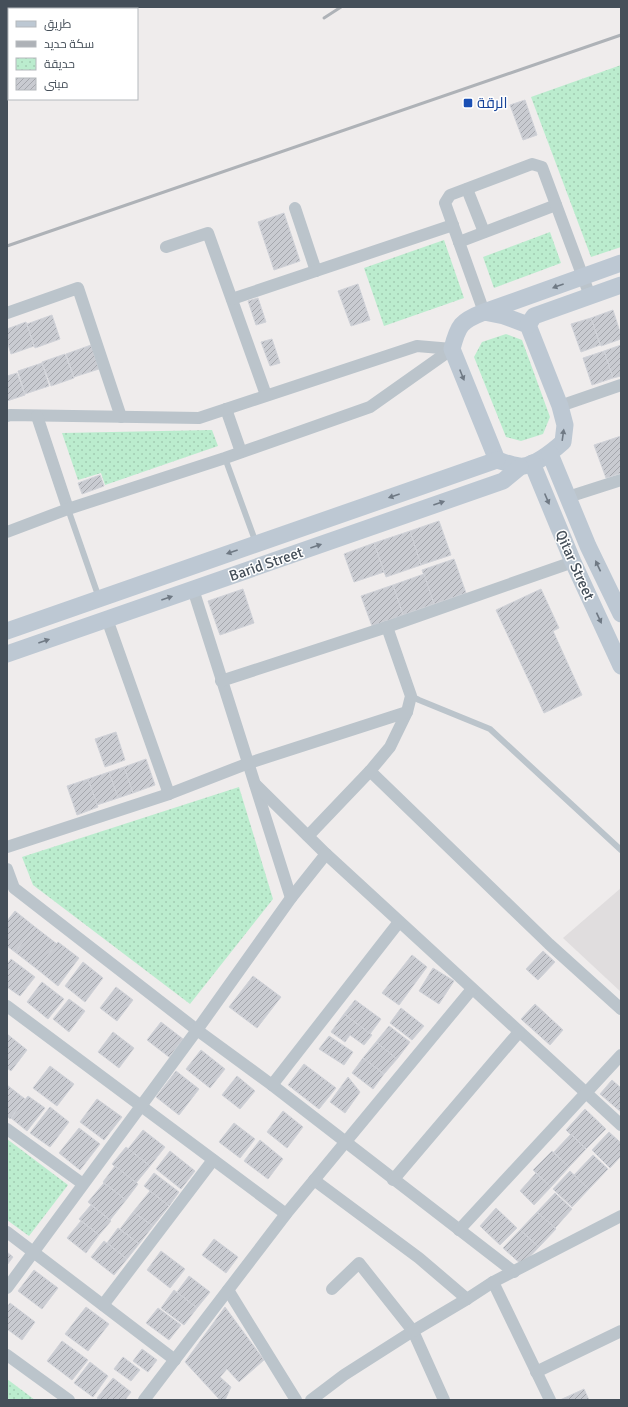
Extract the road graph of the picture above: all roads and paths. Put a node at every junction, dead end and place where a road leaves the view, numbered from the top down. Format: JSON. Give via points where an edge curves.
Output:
{"nodes":[{"id":1,"x":467,"y":189,"type":"junction"},
{"id":2,"x":556,"y":205,"type":"junction"},
{"id":3,"x":295,"y":208,"type":"dead end"},
{"id":4,"x":453,"y":225,"type":"junction"},
{"id":5,"x":484,"y":232,"type":"junction"},
{"id":6,"x":459,"y":242,"type":"junction"},
{"id":7,"x":166,"y":247,"type":"dead end"},
{"id":8,"x":621,"y":263,"type":"edge"},
{"id":9,"x":316,"y":271,"type":"junction"},
{"id":10,"x":583,"y":276,"type":"junction"},
{"id":11,"x":621,"y":285,"type":"edge"},
{"id":12,"x":590,"y":296,"type":"junction"},
{"id":13,"x":232,"y":299,"type":"junction"},
{"id":14,"x":484,"y":312,"type":"junction"},
{"id":15,"x":7,"y":313,"type":"edge"},
{"id":16,"x":528,"y":325,"type":"junction"},
{"id":17,"x":452,"y":349,"type":"junction"},
{"id":18,"x":621,"y":385,"type":"edge"},
{"id":19,"x":266,"y":395,"type":"junction"},
{"id":20,"x":560,"y":406,"type":"junction"},
{"id":21,"x":226,"y":409,"type":"junction"},
{"id":22,"x":7,"y":416,"type":"edge"},
{"id":23,"x":37,"y":416,"type":"junction"},
{"id":24,"x":122,"y":417,"type":"junction"},
{"id":25,"x":241,"y":452,"type":"junction"},
{"id":26,"x":550,"y":454,"type":"junction"},
{"id":27,"x":225,"y":458,"type":"junction"},
{"id":28,"x":497,"y":460,"type":"junction"},
{"id":29,"x":526,"y":465,"type":"junction"},
{"id":30,"x":621,"y":480,"type":"edge"},
{"id":31,"x":568,"y":498,"type":"junction"},
{"id":32,"x":68,"y":509,"type":"junction"},
{"id":33,"x":7,"y":532,"type":"edge"},
{"id":34,"x":256,"y":544,"type":"junction"},
{"id":35,"x":573,"y":562,"type":"junction"},
{"id":36,"x":193,"y":589,"type":"junction"},
{"id":37,"x":99,"y":598,"type":"junction"},
{"id":38,"x":621,"y":614,"type":"edge"},
{"id":39,"x":107,"y":619,"type":"junction"},
{"id":40,"x":387,"y":627,"type":"junction"},
{"id":41,"x":7,"y":631,"type":"edge"},
{"id":42,"x":7,"y":654,"type":"edge"},
{"id":43,"x":621,"y":666,"type":"edge"},
{"id":44,"x":221,"y":681,"type":"junction"},
{"id":45,"x":411,"y":696,"type":"junction"},
{"id":46,"x":407,"y":712,"type":"junction"},
{"id":47,"x":249,"y":763,"type":"junction"},
{"id":48,"x":370,"y":771,"type":"junction"},
{"id":49,"x":255,"y":784,"type":"junction"},
{"id":50,"x":169,"y":794,"type":"junction"},
{"id":51,"x":308,"y":836,"type":"junction"},
{"id":52,"x":7,"y":847,"type":"edge"},
{"id":53,"x":621,"y":850,"type":"edge"},
{"id":54,"x":326,"y":854,"type":"junction"},
{"id":55,"x":7,"y":869,"type":"edge"},
{"id":56,"x":291,"y":898,"type":"junction"},
{"id":57,"x":399,"y":922,"type":"junction"},
{"id":58,"x":472,"y":989,"type":"junction"},
{"id":59,"x":7,"y":1006,"type":"edge"},
{"id":60,"x":621,"y":1010,"type":"edge"},
{"id":61,"x":197,"y":1030,"type":"junction"},
{"id":62,"x":519,"y":1032,"type":"junction"},
{"id":63,"x":621,"y":1055,"type":"edge"},
{"id":64,"x":272,"y":1085,"type":"junction"},
{"id":65,"x":586,"y":1093,"type":"junction"},
{"id":66,"x":141,"y":1106,"type":"junction"},
{"id":67,"x":621,"y":1125,"type":"edge"},
{"id":68,"x":7,"y":1129,"type":"edge"},
{"id":69,"x":346,"y":1142,"type":"junction"},
{"id":70,"x":213,"y":1160,"type":"junction"},
{"id":71,"x":314,"y":1180,"type":"junction"},
{"id":72,"x":393,"y":1180,"type":"junction"},
{"id":73,"x":84,"y":1184,"type":"junction"},
{"id":74,"x":286,"y":1214,"type":"junction"},
{"id":75,"x":621,"y":1216,"type":"edge"},
{"id":76,"x":459,"y":1230,"type":"junction"},
{"id":77,"x":7,"y":1232,"type":"edge"},
{"id":78,"x":34,"y":1251,"type":"junction"},
{"id":79,"x":514,"y":1272,"type":"junction"},
{"id":80,"x":493,"y":1282,"type":"junction"},
{"id":81,"x":7,"y":1288,"type":"edge"},
{"id":82,"x":332,"y":1289,"type":"dead end"},
{"id":83,"x":228,"y":1290,"type":"junction"},
{"id":84,"x":467,"y":1299,"type":"junction"},
{"id":85,"x":103,"y":1305,"type":"junction"},
{"id":86,"x":413,"y":1331,"type":"junction"},
{"id":87,"x":621,"y":1331,"type":"edge"},
{"id":88,"x":7,"y":1355,"type":"edge"},
{"id":89,"x":175,"y":1360,"type":"junction"},
{"id":90,"x":536,"y":1372,"type":"junction"},
{"id":91,"x":69,"y":1400,"type":"edge"},
{"id":92,"x":144,"y":1400,"type":"edge"},
{"id":93,"x":296,"y":1400,"type":"edge"},
{"id":94,"x":311,"y":1400,"type":"edge"},
{"id":95,"x":444,"y":1400,"type":"edge"},
{"id":96,"x":550,"y":1400,"type":"edge"}],
"edges":[{"from":1,"to":2,"type":"street","via":[[532,164],[542,168]]},
{"from":1,"to":4,"type":"street","via":[[450,195],[445,203]]},
{"from":1,"to":5,"type":"street"},
{"from":2,"to":5,"type":"street"},
{"from":2,"to":10,"type":"street"},
{"from":3,"to":9,"type":"street"},
{"from":4,"to":6,"type":"street"},
{"from":4,"to":9,"type":"street"},
{"from":5,"to":6,"type":"street"},
{"from":6,"to":14,"type":"street"},
{"from":7,"to":13,"type":"street","via":[[208,233]]},
{"from":8,"to":10,"type":"main road"},
{"from":9,"to":13,"type":"street"},
{"from":10,"to":12,"type":"street"},
{"from":10,"to":14,"type":"main road","one_way":true},
{"from":11,"to":12,"type":"main road"},
{"from":12,"to":16,"type":"main road","via":[[534,316]]},
{"from":13,"to":19,"type":"street"},
{"from":14,"to":16,"type":"main road"},
{"from":14,"to":17,"type":"main road","via":[[468,318],[456,331]]},
{"from":15,"to":24,"type":"street","via":[[78,288]]},
{"from":16,"to":20,"type":"main road"},
{"from":17,"to":19,"type":"street","via":[[417,346]]},
{"from":17,"to":25,"type":"street","via":[[370,407]]},
{"from":17,"to":28,"type":"main road","one_way":true},
{"from":18,"to":20,"type":"street"},
{"from":19,"to":21,"type":"street"},
{"from":26,"to":20,"type":"main road","one_way":true,"via":[[563,442],[565,425]]},
{"from":21,"to":24,"type":"street","via":[[199,418]]},
{"from":21,"to":25,"type":"street"},
{"from":22,"to":23,"type":"street"},
{"from":23,"to":24,"type":"street"},
{"from":23,"to":32,"type":"street"},
{"from":25,"to":27,"type":"street"},
{"from":26,"to":29,"type":"main road","name":"Barid Street"},
{"from":26,"to":31,"type":"main road","name":"Qitar Street"},
{"from":27,"to":32,"type":"street"},
{"from":27,"to":34,"type":"lane"},
{"from":28,"to":29,"type":"main road"},
{"from":28,"to":34,"type":"main road","name":"Barid Street","one_way":true},
{"from":29,"to":35,"type":"main road","name":"Qitar Street","one_way":true},
{"from":36,"to":29,"type":"main road","name":"Barid Street","one_way":true,"via":[[503,481]]},
{"from":30,"to":31,"type":"street"},
{"from":38,"to":31,"type":"main road","name":"Qitar Street","one_way":true},
{"from":32,"to":33,"type":"street"},
{"from":32,"to":37,"type":"lane"},
{"from":34,"to":37,"type":"main road","name":"Barid Street","one_way":true},
{"from":35,"to":40,"type":"street"},
{"from":35,"to":43,"type":"main road","name":"Qitar Street","one_way":true},
{"from":39,"to":36,"type":"main road","name":"Barid Street","one_way":true},
{"from":36,"to":44,"type":"street"},
{"from":37,"to":41,"type":"main road","name":"Barid Street"},
{"from":42,"to":39,"type":"main road","name":"Barid Street","one_way":true},
{"from":39,"to":50,"type":"street"},
{"from":40,"to":44,"type":"street"},
{"from":40,"to":45,"type":"street"},
{"from":44,"to":47,"type":"street"},
{"from":45,"to":46,"type":"street"},
{"from":45,"to":53,"type":"lane","via":[[490,729]]},
{"from":46,"to":47,"type":"street"},
{"from":46,"to":48,"type":"street","via":[[390,747]]},
{"from":47,"to":49,"type":"street"},
{"from":47,"to":50,"type":"street"},
{"from":48,"to":51,"type":"street"},
{"from":48,"to":60,"type":"street"},
{"from":49,"to":51,"type":"street"},
{"from":49,"to":56,"type":"street"},
{"from":50,"to":52,"type":"street"},
{"from":51,"to":54,"type":"street"},
{"from":54,"to":56,"type":"street"},
{"from":54,"to":57,"type":"street"},
{"from":55,"to":61,"type":"street","via":[[14,888]]},
{"from":56,"to":61,"type":"street"},
{"from":57,"to":58,"type":"street"},
{"from":57,"to":64,"type":"street"},
{"from":58,"to":62,"type":"street"},
{"from":58,"to":69,"type":"street"},
{"from":59,"to":66,"type":"street"},
{"from":61,"to":64,"type":"street"},
{"from":61,"to":66,"type":"street"},
{"from":62,"to":65,"type":"street"},
{"from":62,"to":72,"type":"street"},
{"from":63,"to":65,"type":"street"},
{"from":64,"to":69,"type":"street"},
{"from":65,"to":67,"type":"street"},
{"from":65,"to":76,"type":"street"},
{"from":66,"to":70,"type":"street"},
{"from":66,"to":73,"type":"street"},
{"from":68,"to":73,"type":"street"},
{"from":69,"to":71,"type":"street"},
{"from":69,"to":72,"type":"street"},
{"from":70,"to":74,"type":"street"},
{"from":70,"to":85,"type":"street"},
{"from":71,"to":74,"type":"street"},
{"from":71,"to":84,"type":"street","via":[[419,1258]]},
{"from":72,"to":76,"type":"street"},
{"from":73,"to":78,"type":"street"},
{"from":74,"to":83,"type":"street"},
{"from":75,"to":79,"type":"street"},
{"from":76,"to":79,"type":"street"},
{"from":77,"to":78,"type":"street"},
{"from":78,"to":81,"type":"street"},
{"from":78,"to":85,"type":"street"},
{"from":79,"to":80,"type":"street"},
{"from":80,"to":84,"type":"street"},
{"from":80,"to":90,"type":"street"},
{"from":82,"to":86,"type":"street","via":[[359,1263]]},
{"from":83,"to":89,"type":"street"},
{"from":83,"to":93,"type":"street"},
{"from":84,"to":86,"type":"street"},
{"from":85,"to":89,"type":"street"},
{"from":86,"to":94,"type":"street","via":[[344,1375]]},
{"from":86,"to":95,"type":"street"},
{"from":87,"to":90,"type":"street"},
{"from":88,"to":91,"type":"street"},
{"from":89,"to":92,"type":"street"},
{"from":90,"to":96,"type":"street"}]}
